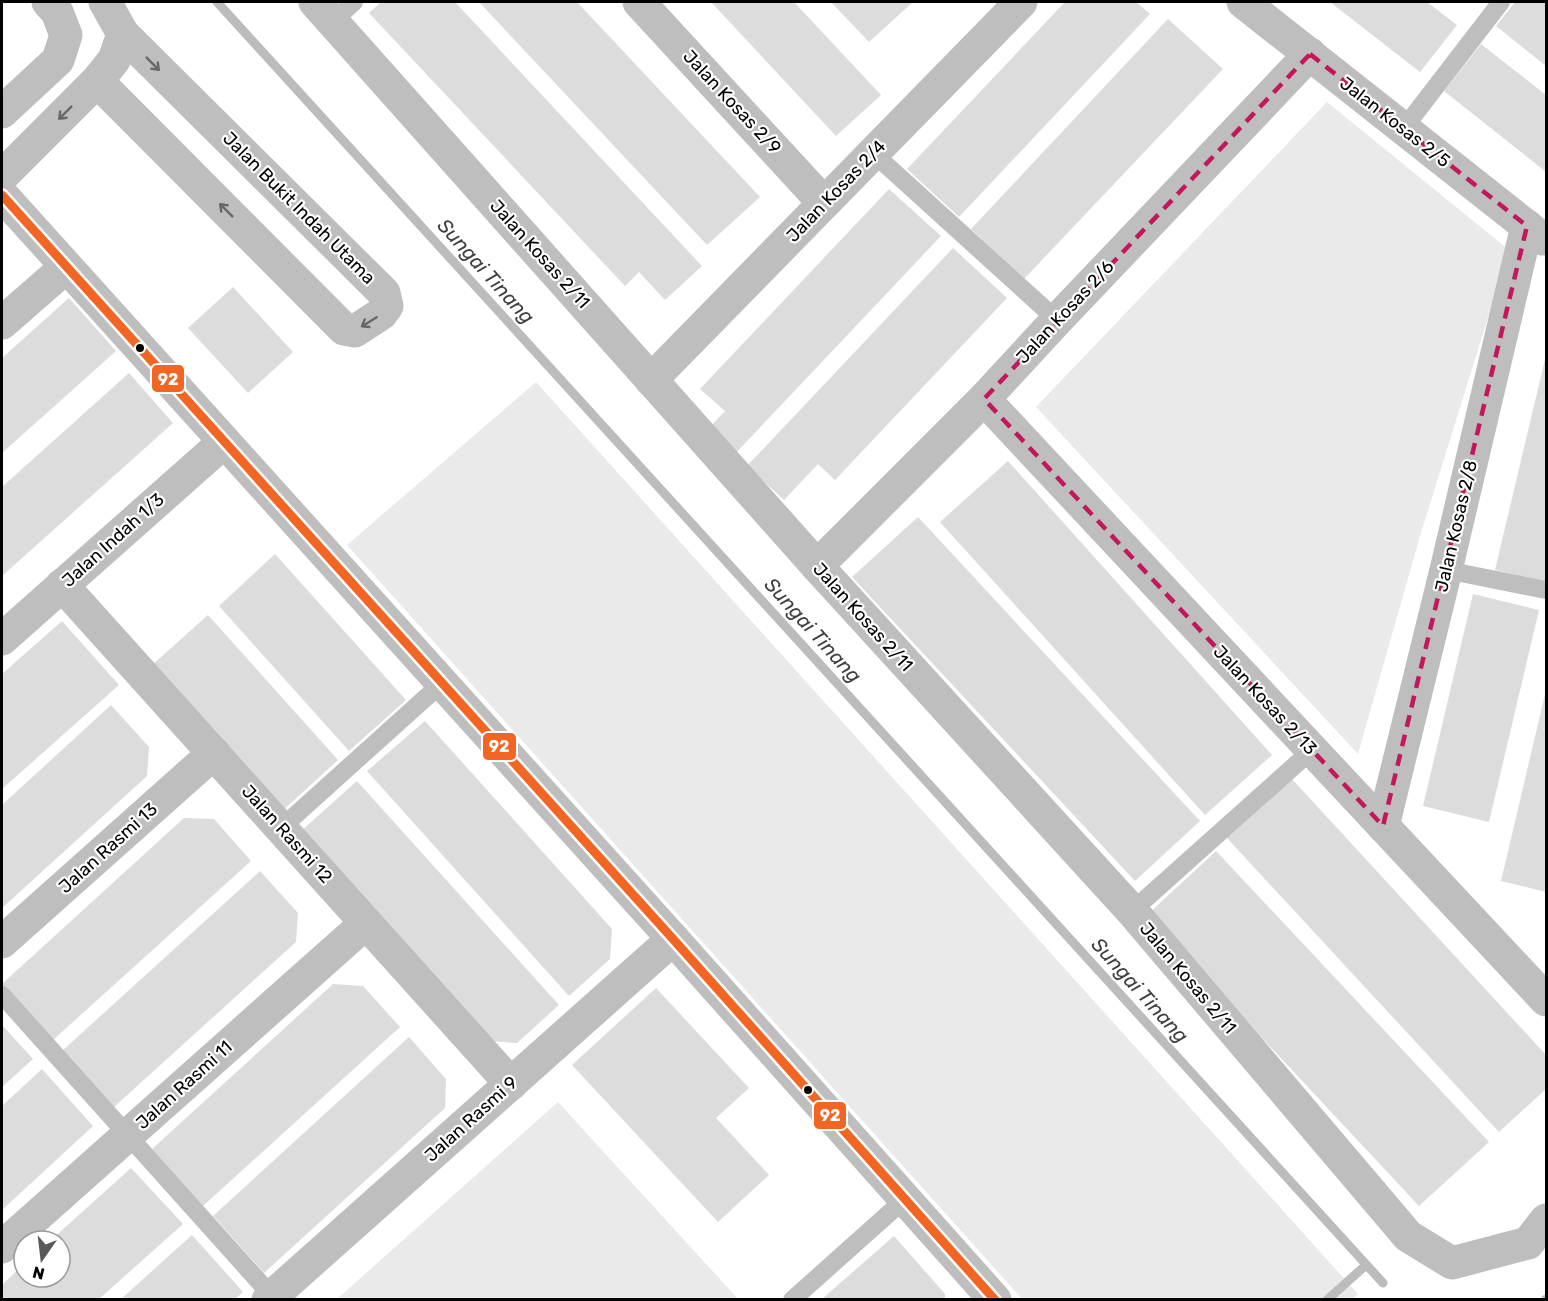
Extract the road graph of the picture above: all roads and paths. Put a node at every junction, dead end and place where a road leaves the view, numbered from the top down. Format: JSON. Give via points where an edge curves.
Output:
{"nodes":[{"id":1,"x":48,"y":2,"type":"edge"},
{"id":2,"x":105,"y":2,"type":"edge"},
{"id":3,"x":639,"y":2,"type":"edge"},
{"id":4,"x":1244,"y":2,"type":"edge"},
{"id":5,"x":1502,"y":2,"type":"edge"},
{"id":6,"x":334,"y":8,"type":"edge"},
{"id":7,"x":1003,"y":8,"type":"edge"},
{"id":8,"x":123,"y":33,"type":"junction"},
{"id":9,"x":1310,"y":54,"type":"junction"},
{"id":10,"x":97,"y":81,"type":"junction"},
{"id":11,"x":2,"y":112,"type":"edge"},
{"id":12,"x":1404,"y":128,"type":"junction"},
{"id":13,"x":873,"y":153,"type":"junction"},
{"id":14,"x":2,"y":176,"type":"edge"},
{"id":15,"x":2,"y":195,"type":"edge"},
{"id":16,"x":824,"y":203,"type":"junction"},
{"id":17,"x":1537,"y":234,"type":"edge"},
{"id":18,"x":66,"y":267,"type":"junction"},
{"id":19,"x":1057,"y":320,"type":"junction"},
{"id":20,"x":2,"y":323,"type":"edge"},
{"id":21,"x":651,"y":380,"type":"junction"},
{"id":22,"x":984,"y":399,"type":"junction"},
{"id":23,"x":224,"y":441,"type":"junction"},
{"id":24,"x":817,"y":566,"type":"junction"},
{"id":25,"x":1446,"y":570,"type":"junction"},
{"id":26,"x":62,"y":585,"type":"junction"},
{"id":27,"x":1546,"y":590,"type":"edge"},
{"id":28,"x":2,"y":639,"type":"edge"},
{"id":29,"x":442,"y":683,"type":"junction"},
{"id":30,"x":1312,"y":750,"type":"junction"},
{"id":31,"x":214,"y":753,"type":"junction"},
{"id":32,"x":1383,"y":826,"type":"junction"},
{"id":33,"x":281,"y":828,"type":"junction"},
{"id":34,"x":1132,"y":912,"type":"junction"},
{"id":35,"x":366,"y":923,"type":"junction"},
{"id":36,"x":673,"y":939,"type":"junction"},
{"id":37,"x":2,"y":942,"type":"edge"},
{"id":38,"x":2,"y":995,"type":"edge"},
{"id":39,"x":1546,"y":1000,"type":"edge"},
{"id":40,"x":511,"y":1084,"type":"junction"},
{"id":41,"x":128,"y":1135,"type":"junction"},
{"id":42,"x":905,"y":1199,"type":"junction"},
{"id":43,"x":1546,"y":1220,"type":"edge"},
{"id":44,"x":2,"y":1247,"type":"edge"},
{"id":45,"x":270,"y":1298,"type":"edge"},
{"id":46,"x":792,"y":1299,"type":"edge"},
{"id":47,"x":994,"y":1299,"type":"edge"}],
"edges":[{"from":1,"to":11,"type":"street","via":[[57,12],[66,35],[58,60]]},
{"from":2,"to":8,"type":"street","name":"Jalan Bukit Indah Utama"},
{"from":3,"to":16,"type":"street","name":"Jalan Kosas 2/9"},
{"from":4,"to":9,"type":"street","name":"Jalan Kosas 2/5"},
{"from":5,"to":12,"type":"lane"},
{"from":6,"to":21,"type":"street","name":"Jalan Kosas 2/11"},
{"from":7,"to":13,"type":"street","name":"Jalan Kosas 2/4"},
{"from":8,"to":10,"type":"street","via":[[114,60]]},
{"from":8,"to":10,"type":"street","name":"Jalan Bukit Indah Utama","one_way":true,"via":[[384,293],[387,306],[381,314],[355,331],[344,328]]},
{"from":9,"to":12,"type":"street","name":"Jalan Kosas 2/5"},
{"from":9,"to":19,"type":"street","name":"Jalan Kosas 2/6"},
{"from":10,"to":14,"type":"street","one_way":true},
{"from":12,"to":17,"type":"street","name":"Jalan Kosas 2/5"},
{"from":13,"to":16,"type":"street","name":"Jalan Kosas 2/4"},
{"from":13,"to":19,"type":"lane"},
{"from":15,"to":18,"type":"street"},
{"from":16,"to":21,"type":"street","name":"Jalan Kosas 2/4"},
{"from":17,"to":25,"type":"street","name":"Jalan Kosas 2/8"},
{"from":18,"to":20,"type":"street"},
{"from":18,"to":23,"type":"street"},
{"from":19,"to":22,"type":"street","name":"Jalan Kosas 2/6"},
{"from":21,"to":24,"type":"street","name":"Jalan Kosas 2/11"},
{"from":22,"to":24,"type":"street","name":"Jalan Kosas 2/6"},
{"from":22,"to":30,"type":"street","name":"Jalan Kosas 2/13"},
{"from":23,"to":26,"type":"street","name":"Jalan Indah 1/3"},
{"from":23,"to":29,"type":"street"},
{"from":24,"to":34,"type":"street","name":"Jalan Kosas 2/11"},
{"from":25,"to":27,"type":"lane"},
{"from":25,"to":32,"type":"street","name":"Jalan Kosas 2/8"},
{"from":26,"to":28,"type":"street","name":"Jalan Indah 1/3"},
{"from":26,"to":31,"type":"street","name":"Jalan Rasmi 12"},
{"from":29,"to":33,"type":"lane"},
{"from":29,"to":36,"type":"street"},
{"from":30,"to":32,"type":"street","name":"Jalan Kosas 2/13"},
{"from":30,"to":34,"type":"lane"},
{"from":31,"to":33,"type":"street","name":"Jalan Rasmi 12"},
{"from":31,"to":37,"type":"street","name":"Jalan Rasmi 13"},
{"from":32,"to":39,"type":"street","name":"Jalan Kosas 2/13"},
{"from":33,"to":35,"type":"street","name":"Jalan Rasmi 12"},
{"from":34,"to":43,"type":"street","name":"Jalan Kosas 2/11","via":[[1408,1236],[1452,1263],[1528,1243]]},
{"from":35,"to":40,"type":"street","name":"Jalan Rasmi 12"},
{"from":35,"to":41,"type":"street","name":"Jalan Rasmi 11"},
{"from":36,"to":40,"type":"street","name":"Jalan Rasmi 9"},
{"from":36,"to":42,"type":"street"},
{"from":38,"to":41,"type":"lane"},
{"from":40,"to":45,"type":"street","name":"Jalan Rasmi 9"},
{"from":41,"to":44,"type":"street","name":"Jalan Rasmi 11"},
{"from":41,"to":45,"type":"lane"},
{"from":42,"to":46,"type":"lane"},
{"from":42,"to":47,"type":"street"}]}
